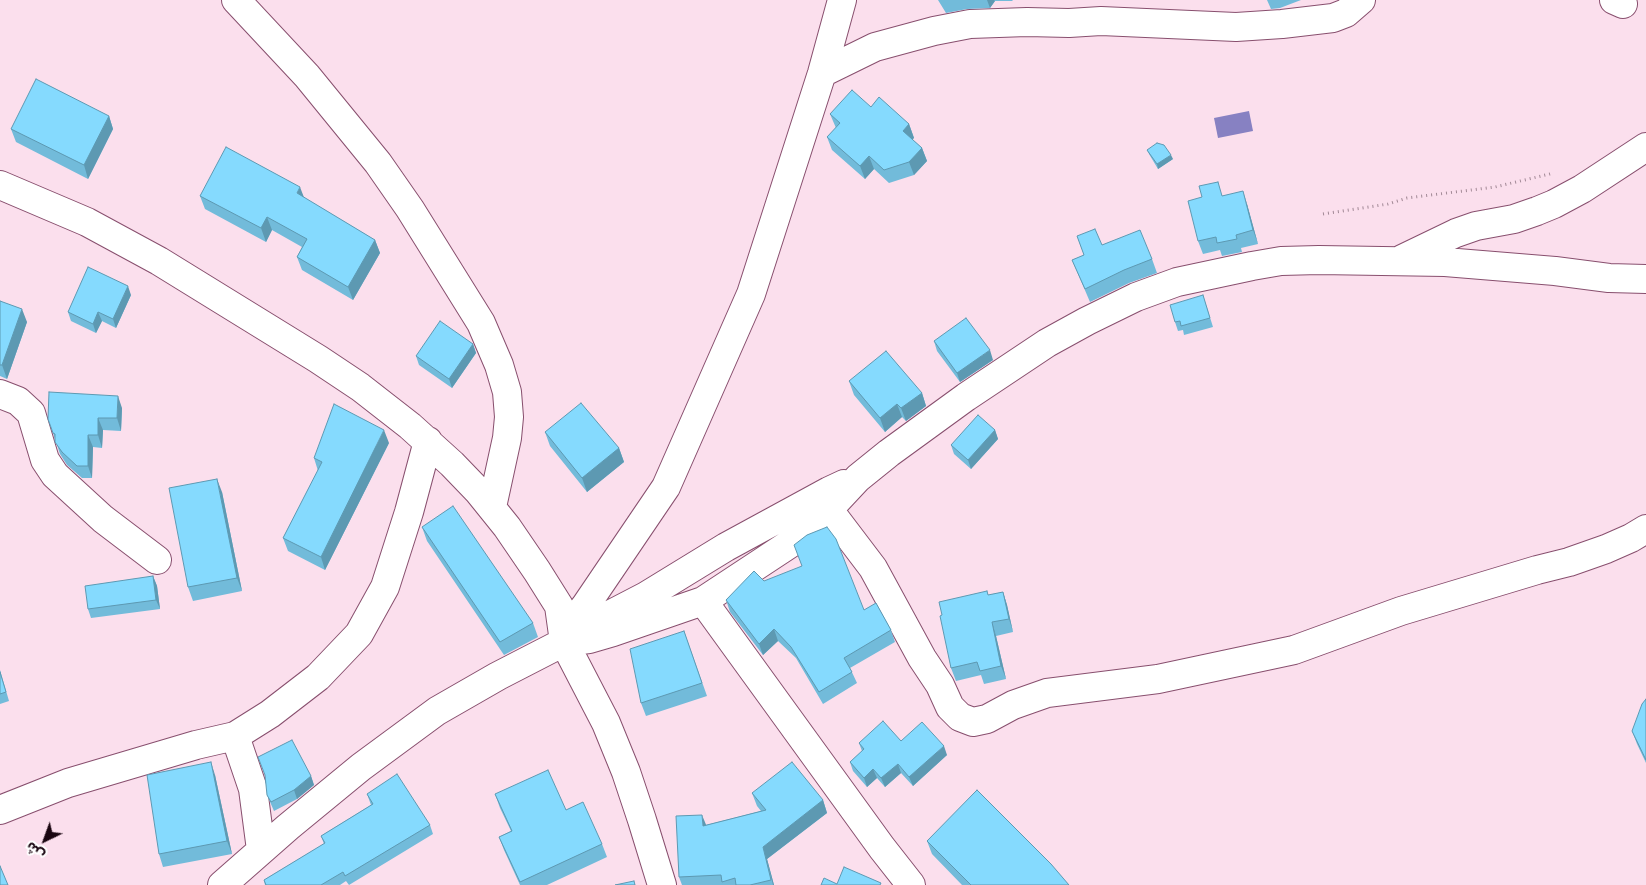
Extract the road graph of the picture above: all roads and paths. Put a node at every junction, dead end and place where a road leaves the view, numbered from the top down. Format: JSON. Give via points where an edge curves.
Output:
{"nodes":[{"id":1,"x":236,"y":0,"type":"edge"},
{"id":2,"x":842,"y":0,"type":"edge"},
{"id":3,"x":1361,"y":0,"type":"edge"},
{"id":4,"x":822,"y":73,"type":"junction"},
{"id":5,"x":1646,"y":147,"type":"edge"},
{"id":6,"x":1560,"y":172,"type":"dead end"},
{"id":7,"x":2,"y":189,"type":"edge"},
{"id":8,"x":1323,"y":214,"type":"dead end"},
{"id":9,"x":1400,"y":260,"type":"junction"},
{"id":10,"x":1609,"y":278,"type":"junction"},
{"id":11,"x":1646,"y":279,"type":"edge"},
{"id":12,"x":1646,"y":290,"type":"edge"},
{"id":13,"x":0,"y":394,"type":"edge"},
{"id":14,"x":428,"y":441,"type":"junction"},
{"id":15,"x":858,"y":478,"type":"junction"},
{"id":16,"x":492,"y":507,"type":"junction"},
{"id":17,"x":829,"y":510,"type":"junction"},
{"id":18,"x":1646,"y":529,"type":"edge"},
{"id":19,"x":157,"y":560,"type":"dead end"},
{"id":20,"x":703,"y":601,"type":"junction"},
{"id":21,"x":564,"y":634,"type":"junction"},
{"id":22,"x":235,"y":736,"type":"junction"},
{"id":23,"x":0,"y":810,"type":"edge"},
{"id":24,"x":261,"y":850,"type":"junction"},
{"id":25,"x":222,"y":885,"type":"edge"},
{"id":26,"x":662,"y":885,"type":"edge"},
{"id":27,"x":911,"y":885,"type":"edge"}],
"edges":[{"from":1,"to":16,"type":"street","via":[[307,76],[378,164],[481,323],[507,392],[507,438]]},
{"from":2,"to":4,"type":"street"},
{"from":3,"to":4,"type":"street","via":[[1334,18],[1236,27],[1101,21],[970,24],[875,47]]},
{"from":4,"to":21,"type":"street","via":[[751,294],[666,486]]},
{"from":5,"to":9,"type":"street","via":[[1554,204],[1514,219],[1456,233]]},
{"from":6,"to":8,"type":"path","via":[[1504,186],[1407,198]]},
{"from":7,"to":14,"type":"street","via":[[87,222],[159,261],[360,387]]},
{"from":9,"to":10,"type":"street"},
{"from":9,"to":15,"type":"street","via":[[1281,261],[1177,282],[1136,297],[1047,343],[966,397]]},
{"from":10,"to":11,"type":"street"},
{"from":10,"to":12,"type":"street"},
{"from":13,"to":19,"type":"street","via":[[18,401],[31,413],[45,460],[55,475],[103,519]]},
{"from":14,"to":16,"type":"street"},
{"from":14,"to":22,"type":"street","via":[[385,587],[360,634],[318,677]]},
{"from":15,"to":17,"type":"street"},
{"from":15,"to":21,"type":"street","via":[[735,542],[646,596],[594,623]]},
{"from":16,"to":21,"type":"street","via":[[559,606]]},
{"from":17,"to":18,"type":"street","via":[[873,568],[950,707],[960,717],[972,722],[987,719],[1013,705],[1047,693],[1158,679],[1294,650],[1422,604],[1569,562],[1606,549]]},
{"from":17,"to":20,"type":"street","via":[[794,540]]},
{"from":20,"to":21,"type":"street","via":[[589,639]]},
{"from":20,"to":27,"type":"street"},
{"from":21,"to":24,"type":"street","via":[[437,711],[361,767]]},
{"from":21,"to":26,"type":"street","via":[[606,723]]},
{"from":22,"to":23,"type":"street","via":[[68,783]]},
{"from":22,"to":24,"type":"street","via":[[252,789]]},
{"from":24,"to":25,"type":"street"}]}
